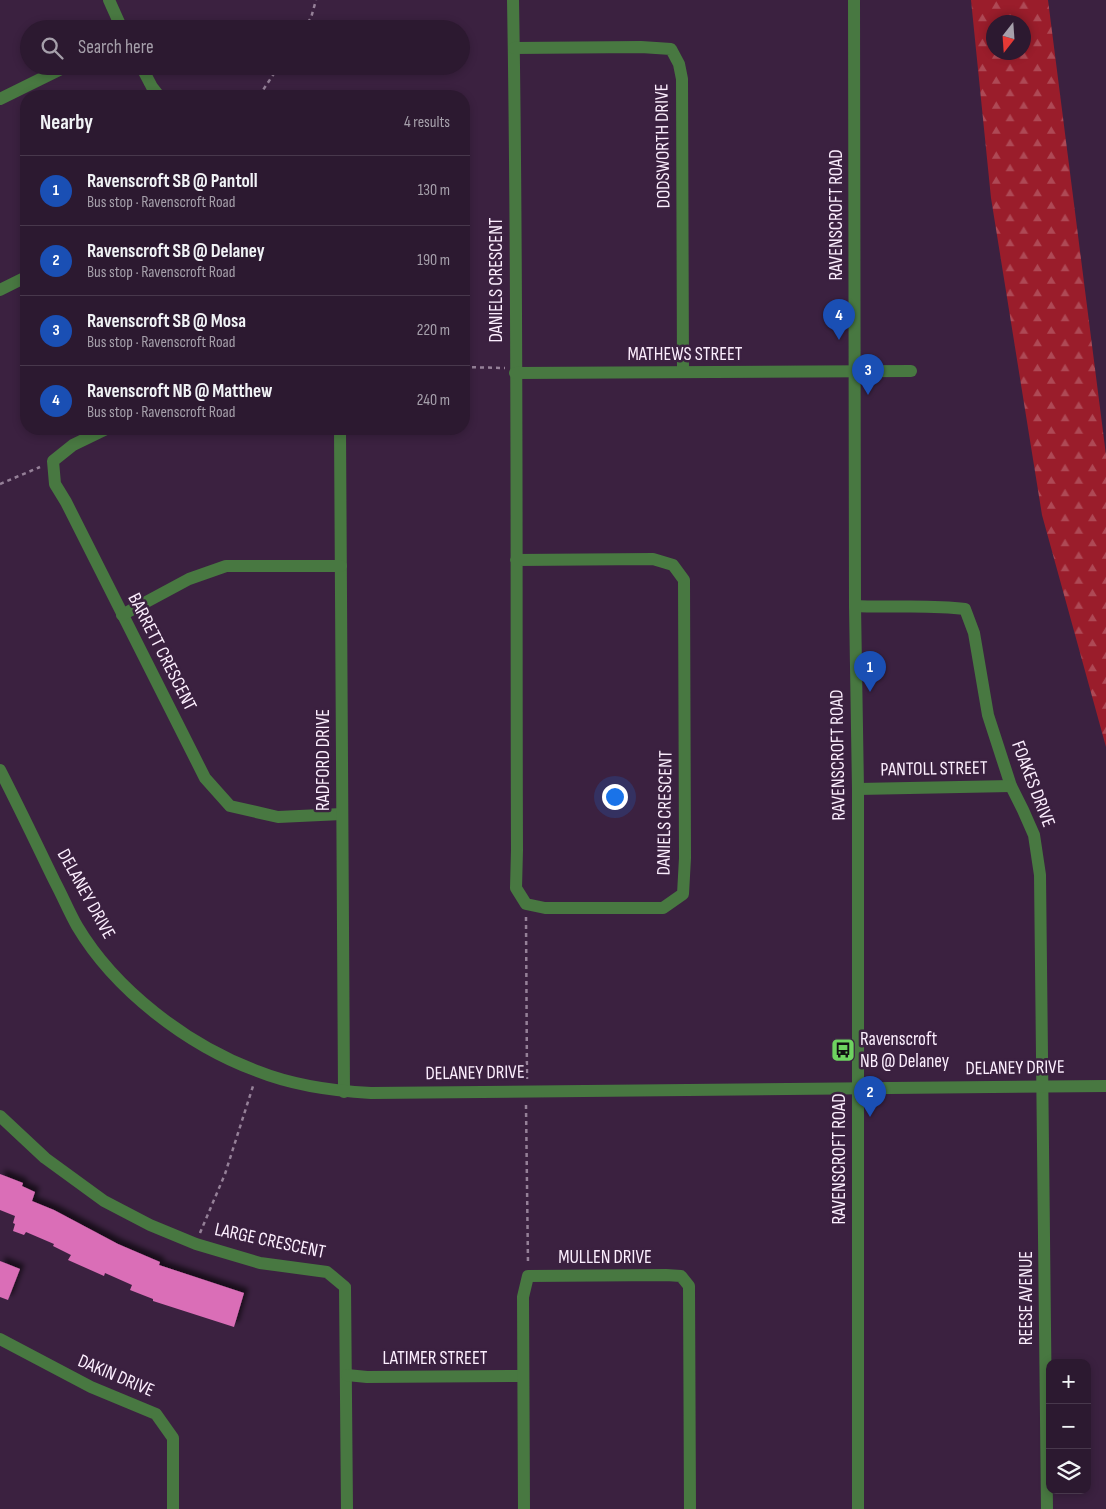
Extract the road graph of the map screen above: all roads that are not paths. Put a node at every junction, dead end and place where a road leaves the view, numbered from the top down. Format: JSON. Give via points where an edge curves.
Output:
{"nodes":[{"id":1,"x":109,"y":0,"type":"edge"},
{"id":2,"x":513,"y":0,"type":"edge"},
{"id":3,"x":854,"y":0,"type":"edge"},
{"id":4,"x":118,"y":20,"type":"edge"},
{"id":5,"x":514,"y":48,"type":"junction"},
{"id":6,"x":49,"y":75,"type":"edge"},
{"id":7,"x":146,"y":75,"type":"edge"},
{"id":8,"x":154,"y":90,"type":"edge"},
{"id":9,"x":0,"y":99,"type":"edge"},
{"id":10,"x":20,"y":280,"type":"edge"},
{"id":11,"x":0,"y":290,"type":"edge"},
{"id":12,"x":911,"y":371,"type":"dead end"},
{"id":13,"x":683,"y":372,"type":"junction"},
{"id":14,"x":855,"y":372,"type":"junction"},
{"id":15,"x":516,"y":373,"type":"junction"},
{"id":16,"x":94,"y":435,"type":"edge"},
{"id":17,"x":340,"y":435,"type":"edge"},
{"id":18,"x":516,"y":560,"type":"junction"},
{"id":19,"x":341,"y":566,"type":"junction"},
{"id":20,"x":855,"y":606,"type":"junction"},
{"id":21,"x":122,"y":614,"type":"junction"},
{"id":22,"x":1,"y":774,"type":"edge"},
{"id":23,"x":1010,"y":786,"type":"junction"},
{"id":24,"x":858,"y":789,"type":"junction"},
{"id":25,"x":342,"y":814,"type":"junction"},
{"id":26,"x":1043,"y":1086,"type":"junction"},
{"id":27,"x":1106,"y":1086,"type":"edge"},
{"id":28,"x":858,"y":1088,"type":"junction"},
{"id":29,"x":344,"y":1092,"type":"junction"},
{"id":30,"x":0,"y":1116,"type":"edge"},
{"id":31,"x":0,"y":1339,"type":"edge"},
{"id":32,"x":347,"y":1376,"type":"junction"},
{"id":33,"x":523,"y":1376,"type":"junction"},
{"id":34,"x":173,"y":1509,"type":"edge"},
{"id":35,"x":347,"y":1509,"type":"edge"},
{"id":36,"x":524,"y":1509,"type":"edge"},
{"id":37,"x":690,"y":1509,"type":"edge"},
{"id":38,"x":858,"y":1509,"type":"edge"},
{"id":39,"x":1047,"y":1509,"type":"edge"}],
"edges":[{"from":1,"to":4,"type":"street"},
{"from":2,"to":5,"type":"street","name":"DANIELS CRESCENT"},
{"from":3,"to":14,"type":"street","name":"RAVENSCROFT ROAD"},
{"from":5,"to":13,"type":"street","name":"DODSWORTH DRIVE","via":[[671,49],[679,64],[682,79]]},
{"from":5,"to":15,"type":"street","name":"DANIELS CRESCENT"},
{"from":6,"to":9,"type":"street"},
{"from":7,"to":8,"type":"street"},
{"from":10,"to":11,"type":"street"},
{"from":12,"to":14,"type":"street","name":"MATHEWS STREET"},
{"from":13,"to":14,"type":"street","name":"MATHEWS STREET"},
{"from":13,"to":15,"type":"street","name":"MATHEWS STREET"},
{"from":14,"to":20,"type":"street","name":"RAVENSCROFT ROAD"},
{"from":15,"to":18,"type":"street","name":"DANIELS CRESCENT"},
{"from":16,"to":21,"type":"street","name":"BARRETT CRESCENT","via":[[73,445],[53,461],[54,484]]},
{"from":17,"to":19,"type":"street","name":"RADFORD DRIVE"},
{"from":18,"to":18,"type":"street","name":"DANIELS CRESCENT","via":[[516,888],[526,904],[545,908],[663,908],[683,894],[684,580],[673,565],[653,559]]},
{"from":19,"to":21,"type":"street","via":[[226,566],[189,579]]},
{"from":19,"to":25,"type":"street","name":"RADFORD DRIVE"},
{"from":20,"to":23,"type":"street","name":"FOAKES DRIVE","via":[[965,609],[974,633],[988,715]]},
{"from":20,"to":24,"type":"street","name":"RAVENSCROFT ROAD"},
{"from":21,"to":25,"type":"street","name":"BARRETT CRESCENT","via":[[204,778],[230,806],[278,817]]},
{"from":22,"to":29,"type":"street","name":"DELANEY DRIVE","via":[[78,927],[112,974],[165,1021],[222,1056],[257,1072]]},
{"from":23,"to":24,"type":"street","name":"PANTOLL STREET"},
{"from":23,"to":26,"type":"street","name":"FOAKES DRIVE","via":[[1034,835],[1040,875]]},
{"from":24,"to":28,"type":"street","name":"RAVENSCROFT ROAD"},
{"from":25,"to":29,"type":"street","name":"RADFORD DRIVE"},
{"from":26,"to":27,"type":"street","name":"DELANEY DRIVE"},
{"from":26,"to":28,"type":"street","name":"DELANEY DRIVE"},
{"from":26,"to":39,"type":"street","name":"REESE AVENUE"},
{"from":28,"to":29,"type":"street","name":"DELANEY DRIVE"},
{"from":28,"to":38,"type":"street","name":"RAVENSCROFT ROAD"},
{"from":30,"to":32,"type":"street","name":"LARGE CRESCENT","via":[[45,1158],[104,1201],[150,1225],[196,1244],[260,1263],[327,1272],[345,1287]]},
{"from":31,"to":34,"type":"street","name":"DAKIN DRIVE","via":[[91,1387],[156,1414],[173,1438]]},
{"from":32,"to":33,"type":"street","name":"LATIMER STREET"},
{"from":32,"to":35,"type":"street","name":"LARGE CRESCENT"},
{"from":33,"to":36,"type":"street","name":"MULLEN DRIVE"},
{"from":33,"to":37,"type":"street","name":"MULLEN DRIVE","via":[[523,1297],[528,1276],[681,1276],[689,1286]]}]}
